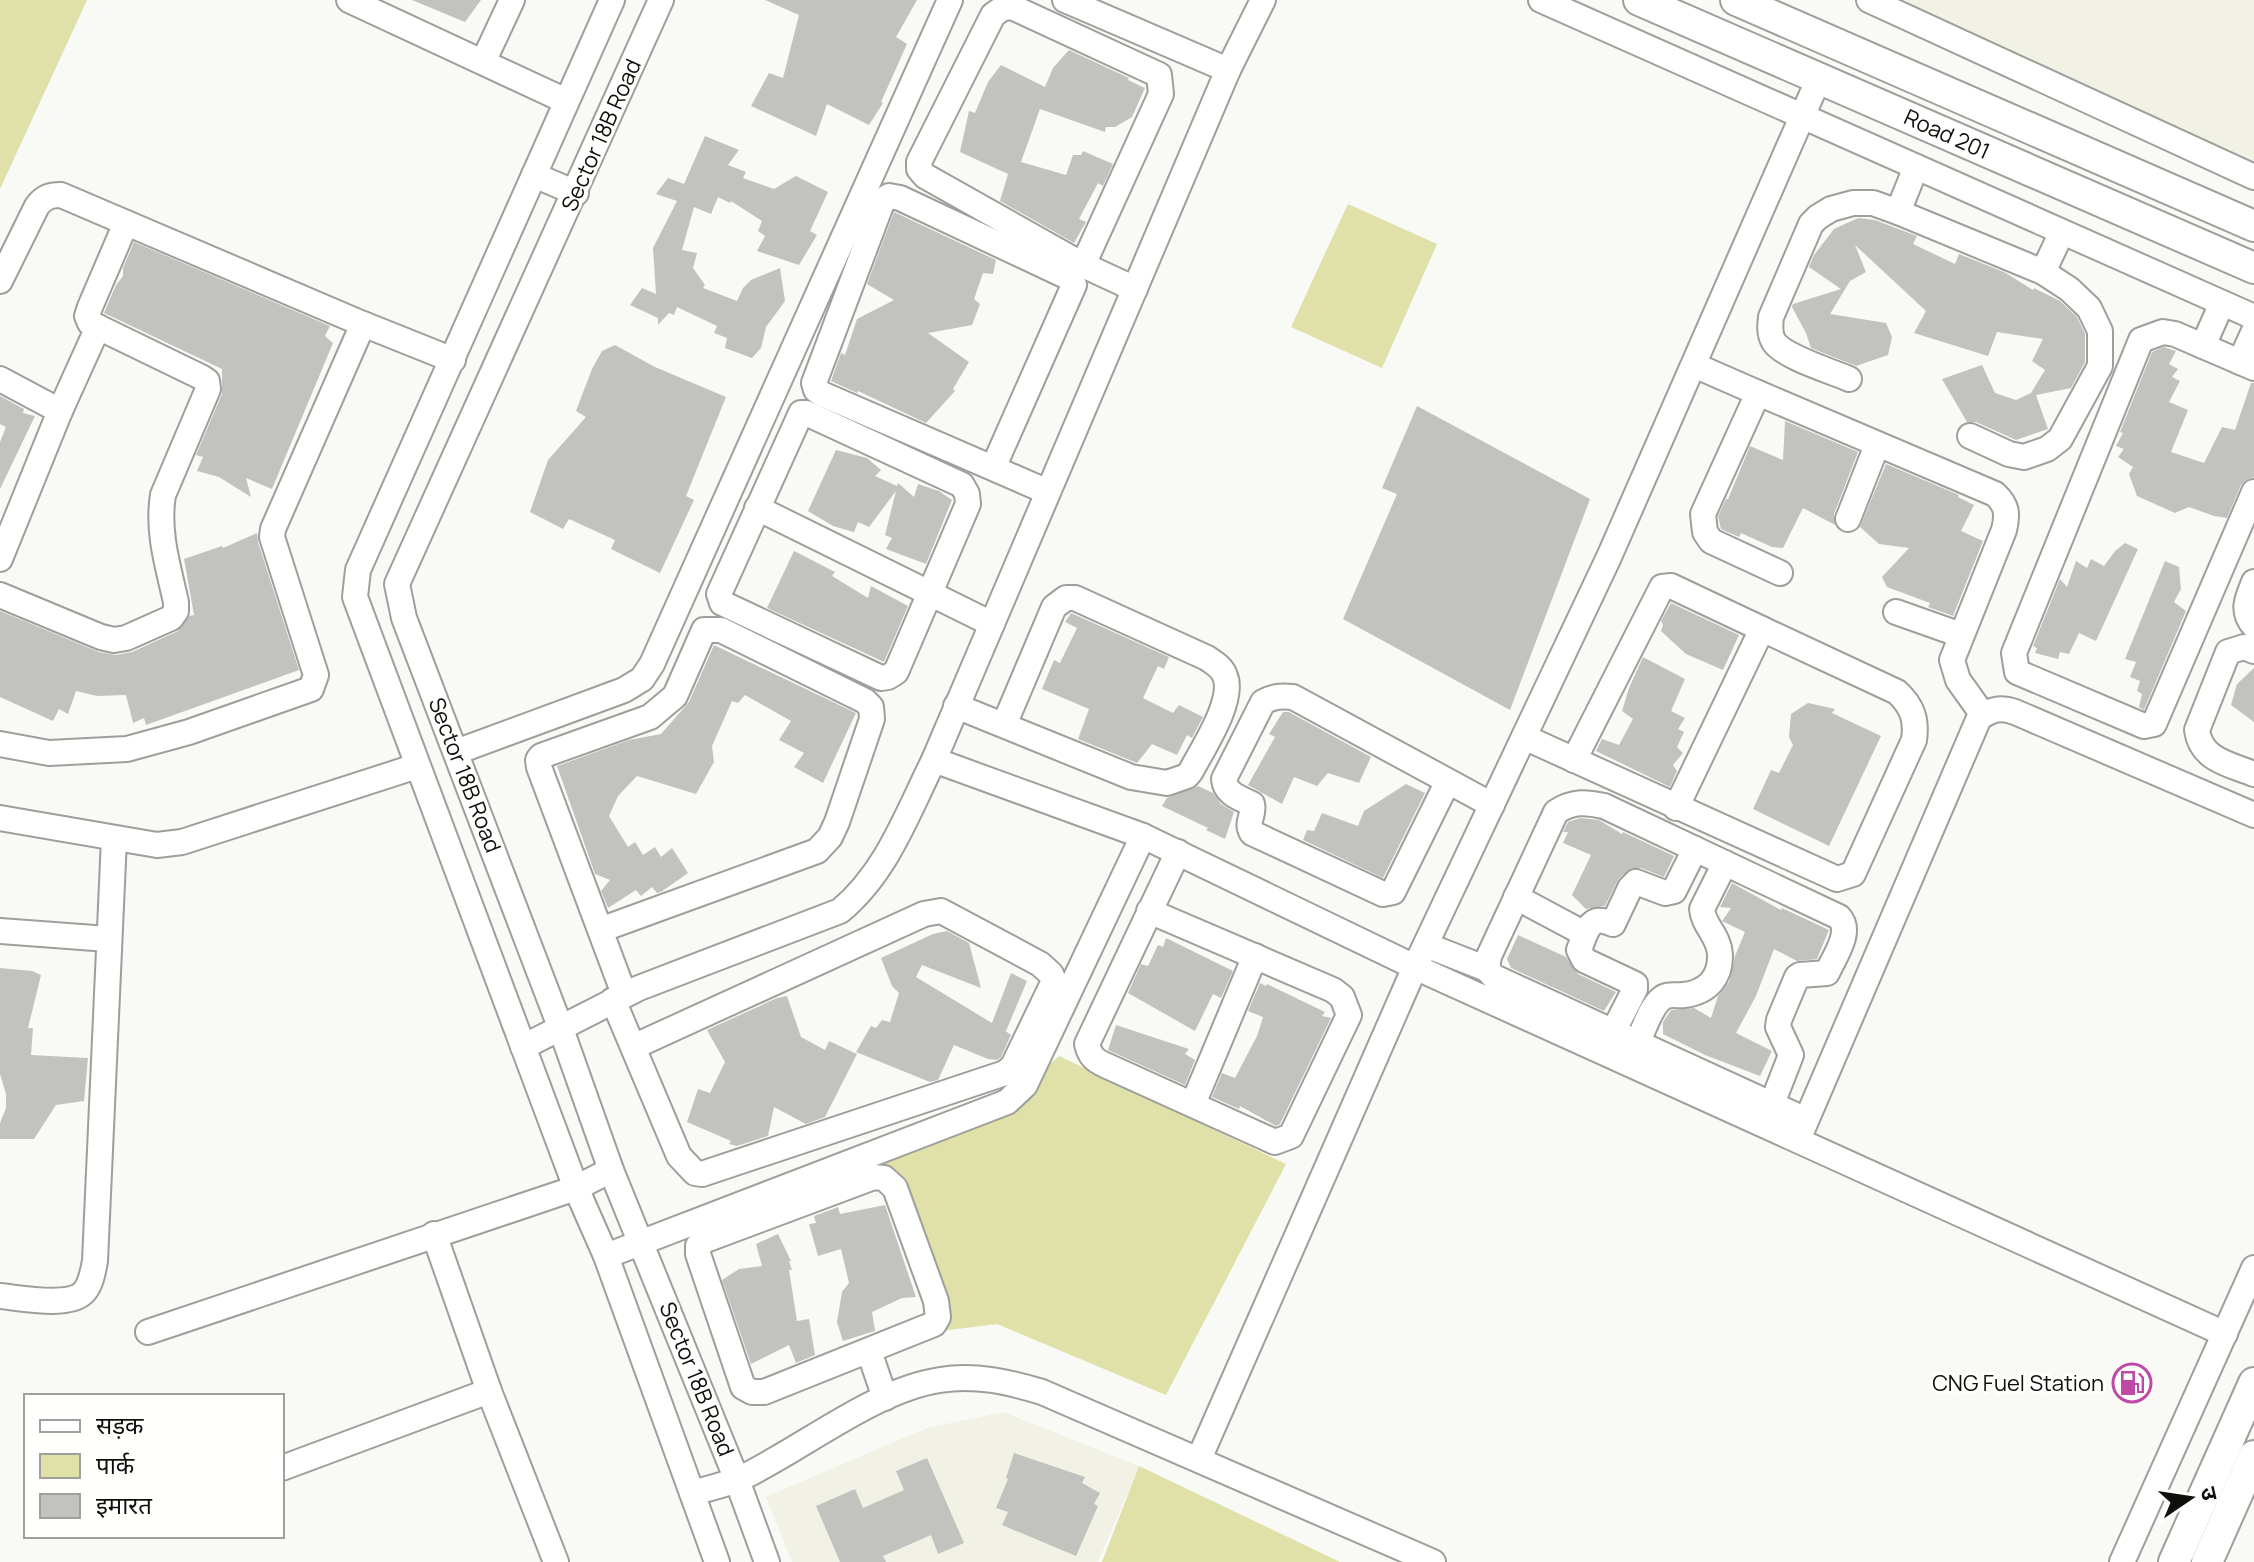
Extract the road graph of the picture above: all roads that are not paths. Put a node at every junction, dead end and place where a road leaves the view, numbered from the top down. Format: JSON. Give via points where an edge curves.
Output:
{"nodes":[{"id":1,"x":349,"y":0,"type":"edge"},
{"id":2,"x":512,"y":0,"type":"edge"},
{"id":3,"x":612,"y":0,"type":"edge"},
{"id":4,"x":661,"y":0,"type":"edge"},
{"id":5,"x":950,"y":0,"type":"edge"},
{"id":6,"x":1065,"y":0,"type":"edge"},
{"id":7,"x":1263,"y":0,"type":"edge"},
{"id":8,"x":1541,"y":0,"type":"edge"},
{"id":9,"x":1639,"y":0,"type":"edge"},
{"id":10,"x":1869,"y":0,"type":"edge"},
{"id":11,"x":1743,"y":1,"type":"edge"},
{"id":12,"x":484,"y":60,"type":"junction"},
{"id":13,"x":1228,"y":70,"type":"junction"},
{"id":14,"x":1819,"y":78,"type":"junction"},
{"id":15,"x":566,"y":101,"type":"junction"},
{"id":16,"x":1803,"y":117,"type":"junction"},
{"id":17,"x":1916,"y":167,"type":"junction"},
{"id":18,"x":534,"y":175,"type":"junction"},
{"id":19,"x":2254,"y":177,"type":"edge"},
{"id":20,"x":576,"y":193,"type":"junction"},
{"id":21,"x":1898,"y":212,"type":"junction"},
{"id":22,"x":126,"y":223,"type":"junction"},
{"id":23,"x":2254,"y":226,"type":"edge"},
{"id":24,"x":2062,"y":232,"type":"junction"},
{"id":25,"x":1083,"y":265,"type":"junction"},
{"id":26,"x":2254,"y":268,"type":"edge"},
{"id":27,"x":2043,"y":272,"type":"junction"},
{"id":28,"x":0,"y":281,"type":"edge"},
{"id":29,"x":1135,"y":289,"type":"junction"},
{"id":30,"x":2222,"y":303,"type":"junction"},
{"id":31,"x":2254,"y":317,"type":"edge"},
{"id":32,"x":363,"y":324,"type":"junction"},
{"id":33,"x":98,"y":327,"type":"junction"},
{"id":34,"x":2254,"y":331,"type":"edge"},
{"id":35,"x":2203,"y":346,"type":"junction"},
{"id":36,"x":453,"y":360,"type":"junction"},
{"id":37,"x":1694,"y":365,"type":"junction"},
{"id":38,"x":2247,"y":365,"type":"edge"},
{"id":39,"x":0,"y":379,"type":"edge"},
{"id":40,"x":1849,"y":379,"type":"dead end"},
{"id":41,"x":1758,"y":393,"type":"junction"},
{"id":42,"x":60,"y":411,"type":"junction"},
{"id":43,"x":1970,"y":436,"type":"dead end"},
{"id":44,"x":1877,"y":445,"type":"junction"},
{"id":45,"x":993,"y":468,"type":"junction"},
{"id":46,"x":1048,"y":492,"type":"junction"},
{"id":47,"x":2254,"y":492,"type":"edge"},
{"id":48,"x":757,"y":508,"type":"junction"},
{"id":49,"x":1848,"y":519,"type":"dead end"},
{"id":50,"x":0,"y":559,"type":"edge"},
{"id":51,"x":1780,"y":573,"type":"dead end"},
{"id":52,"x":2254,"y":582,"type":"edge"},
{"id":53,"x":929,"y":594,"type":"junction"},
{"id":54,"x":0,"y":595,"type":"edge"},
{"id":55,"x":1896,"y":612,"type":"dead end"},
{"id":56,"x":992,"y":624,"type":"junction"},
{"id":57,"x":2254,"y":626,"type":"edge"},
{"id":58,"x":1762,"y":629,"type":"junction"},
{"id":59,"x":1961,"y":635,"type":"junction"},
{"id":60,"x":2254,"y":651,"type":"edge"},
{"id":61,"x":956,"y":706,"type":"junction"},
{"id":62,"x":1983,"y":715,"type":"junction"},
{"id":63,"x":1004,"y":725,"type":"junction"},
{"id":64,"x":1524,"y":737,"type":"junction"},
{"id":65,"x":0,"y":744,"type":"edge"},
{"id":66,"x":456,"y":752,"type":"junction"},
{"id":67,"x":934,"y":760,"type":"junction"},
{"id":68,"x":1574,"y":760,"type":"junction"},
{"id":69,"x":417,"y":766,"type":"junction"},
{"id":70,"x":2254,"y":774,"type":"edge"},
{"id":71,"x":1448,"y":781,"type":"junction"},
{"id":72,"x":1492,"y":805,"type":"junction"},
{"id":73,"x":1676,"y":808,"type":"junction"},
{"id":74,"x":2254,"y":815,"type":"edge"},
{"id":75,"x":0,"y":818,"type":"edge"},
{"id":76,"x":1143,"y":836,"type":"junction"},
{"id":77,"x":114,"y":839,"type":"junction"},
{"id":78,"x":1695,"y":849,"type":"junction"},
{"id":79,"x":1178,"y":852,"type":"junction"},
{"id":80,"x":1725,"y":863,"type":"junction"},
{"id":81,"x":1516,"y":897,"type":"junction"},
{"id":82,"x":1149,"y":911,"type":"junction"},
{"id":83,"x":600,"y":930,"type":"junction"},
{"id":84,"x":0,"y":931,"type":"edge"},
{"id":85,"x":1585,"y":934,"type":"junction"},
{"id":86,"x":108,"y":939,"type":"junction"},
{"id":87,"x":1255,"y":956,"type":"junction"},
{"id":88,"x":1420,"y":956,"type":"junction"},
{"id":89,"x":1487,"y":969,"type":"junction"},
{"id":90,"x":619,"y":997,"type":"junction"},
{"id":91,"x":561,"y":1029,"type":"junction"},
{"id":92,"x":1613,"y":1032,"type":"junction"},
{"id":93,"x":1637,"y":1043,"type":"junction"},
{"id":94,"x":523,"y":1047,"type":"junction"},
{"id":95,"x":633,"y":1047,"type":"junction"},
{"id":96,"x":1193,"y":1104,"type":"junction"},
{"id":97,"x":1772,"y":1104,"type":"junction"},
{"id":98,"x":1802,"y":1130,"type":"junction"},
{"id":99,"x":611,"y":1170,"type":"junction"},
{"id":100,"x":576,"y":1188,"type":"junction"},
{"id":101,"x":434,"y":1234,"type":"junction"},
{"id":102,"x":643,"y":1243,"type":"junction"},
{"id":103,"x":606,"y":1256,"type":"junction"},
{"id":104,"x":2254,"y":1268,"type":"edge"},
{"id":105,"x":0,"y":1296,"type":"edge"},
{"id":106,"x":2245,"y":1312,"type":"edge"},
{"id":107,"x":148,"y":1332,"type":"dead end"},
{"id":108,"x":2225,"y":1334,"type":"junction"},
{"id":109,"x":869,"y":1351,"type":"junction"},
{"id":110,"x":2254,"y":1383,"type":"edge"},
{"id":111,"x":489,"y":1391,"type":"junction"},
{"id":112,"x":885,"y":1398,"type":"junction"},
{"id":113,"x":2254,"y":1456,"type":"edge"},
{"id":114,"x":1199,"y":1459,"type":"junction"},
{"id":115,"x":284,"y":1467,"type":"edge"},
{"id":116,"x":737,"y":1480,"type":"junction"},
{"id":117,"x":692,"y":1493,"type":"junction"},
{"id":118,"x":556,"y":1562,"type":"edge"},
{"id":119,"x":717,"y":1562,"type":"edge"},
{"id":120,"x":767,"y":1562,"type":"edge"},
{"id":121,"x":1433,"y":1562,"type":"edge"},
{"id":122,"x":2122,"y":1562,"type":"edge"},
{"id":123,"x":2174,"y":1562,"type":"edge"},
{"id":124,"x":2207,"y":1562,"type":"edge"}],
"edges":[{"from":1,"to":12,"type":"street"},
{"from":2,"to":12,"type":"street"},
{"from":3,"to":15,"type":"street","name":"Sector 18B Road"},
{"from":4,"to":20,"type":"street","name":"Sector 18B Road"},
{"from":5,"to":66,"type":"street","via":[[652,664],[642,679],[624,690]]},
{"from":6,"to":13,"type":"street"},
{"from":7,"to":13,"type":"street"},
{"from":8,"to":16,"type":"street"},
{"from":9,"to":14,"type":"main road","name":"Road 201"},
{"from":10,"to":19,"type":"street"},
{"from":11,"to":23,"type":"main road","name":"Road 201"},
{"from":12,"to":15,"type":"street"},
{"from":13,"to":29,"type":"street"},
{"from":14,"to":16,"type":"street"},
{"from":14,"to":26,"type":"main road","name":"Road 201"},
{"from":15,"to":18,"type":"street","name":"Sector 18B Road"},
{"from":16,"to":17,"type":"street"},
{"from":16,"to":37,"type":"street"},
{"from":17,"to":21,"type":"street"},
{"from":17,"to":24,"type":"street"},
{"from":18,"to":20,"type":"street"},
{"from":18,"to":36,"type":"street","name":"Sector 18B Road"},
{"from":20,"to":66,"type":"street","name":"Sector 18B Road","via":[[397,584],[404,618]]},
{"from":21,"to":27,"type":"street"},
{"from":21,"to":40,"type":"street","via":[[1853,203],[1818,217],[1771,317],[1774,343]]},
{"from":22,"to":28,"type":"street","via":[[51,195],[37,206]]},
{"from":22,"to":32,"type":"street"},
{"from":22,"to":33,"type":"street","via":[[87,316]]},
{"from":24,"to":27,"type":"street"},
{"from":24,"to":30,"type":"street"},
{"from":25,"to":25,"type":"street","via":[[919,169],[993,15],[1003,8],[1012,7],[1159,75],[1162,83]]},
{"from":25,"to":29,"type":"street"},
{"from":27,"to":43,"type":"street","via":[[2089,308],[2100,331],[2100,366],[2060,439],[2047,449],[2024,457]]},
{"from":29,"to":46,"type":"street"},
{"from":30,"to":31,"type":"street"},
{"from":30,"to":35,"type":"street"},
{"from":32,"to":36,"type":"street"},
{"from":32,"to":65,"type":"street","via":[[273,529],[316,675],[311,689],[127,749],[49,753]]},
{"from":33,"to":42,"type":"street"},
{"from":33,"to":54,"type":"street","via":[[207,381],[160,510],[176,611],[171,618],[114,640]]},
{"from":34,"to":38,"type":"street"},
{"from":35,"to":38,"type":"street"},
{"from":35,"to":47,"type":"street","via":[[2163,332],[2141,340],[2014,653],[2017,672],[2144,726],[2154,724]]},
{"from":36,"to":69,"type":"street","name":"Sector 18B Road","via":[[358,570],[355,597]]},
{"from":37,"to":41,"type":"street"},
{"from":37,"to":64,"type":"street"},
{"from":39,"to":42,"type":"street"},
{"from":41,"to":44,"type":"street"},
{"from":41,"to":51,"type":"street","via":[[1702,523],[1711,541]]},
{"from":42,"to":50,"type":"street"},
{"from":44,"to":49,"type":"street"},
{"from":44,"to":59,"type":"street","via":[[1995,494],[2007,510],[2004,530]]},
{"from":45,"to":45,"type":"street","via":[[816,390],[819,369],[883,200],[889,196],[1070,278],[1074,285]]},
{"from":45,"to":46,"type":"street"},
{"from":46,"to":56,"type":"street"},
{"from":48,"to":53,"type":"street"},
{"from":48,"to":53,"type":"street","via":[[719,594],[722,603],[881,678],[896,672]]},
{"from":48,"to":53,"type":"street","via":[[801,413],[962,485],[968,504]]},
{"from":52,"to":57,"type":"street","via":[[2245,604]]},
{"from":53,"to":56,"type":"street"},
{"from":55,"to":59,"type":"street"},
{"from":56,"to":61,"type":"street"},
{"from":58,"to":68,"type":"street","via":[[1671,586],[1662,587]]},
{"from":58,"to":73,"type":"street"},
{"from":58,"to":73,"type":"street","via":[[1897,692],[1912,709],[1914,740],[1853,874],[1837,879]]},
{"from":59,"to":62,"type":"street","via":[[1952,660],[1955,672]]},
{"from":60,"to":70,"type":"street","via":[[2244,647],[2228,652],[2197,730],[2207,754]]},
{"from":61,"to":63,"type":"street"},
{"from":61,"to":67,"type":"street"},
{"from":62,"to":74,"type":"street","via":[[2003,708],[2015,712]]},
{"from":62,"to":98,"type":"street"},
{"from":63,"to":63,"type":"street","via":[[1054,607],[1066,598],[1207,658],[1226,678],[1227,697],[1191,771],[1167,783],[1131,777]]},
{"from":64,"to":68,"type":"street"},
{"from":64,"to":72,"type":"street"},
{"from":66,"to":91,"type":"street","name":"Sector 18B Road"},
{"from":67,"to":76,"type":"street"},
{"from":67,"to":90,"type":"street","via":[[883,864],[861,894],[840,911]]},
{"from":68,"to":73,"type":"street"},
{"from":69,"to":77,"type":"street","via":[[182,842],[157,845]]},
{"from":69,"to":94,"type":"street","name":"Sector 18B Road"},
{"from":71,"to":71,"type":"street","via":[[1283,696],[1263,702],[1224,779],[1229,793],[1252,804],[1252,833],[1383,894],[1393,892]]},
{"from":71,"to":72,"type":"street"},
{"from":72,"to":88,"type":"street"},
{"from":75,"to":77,"type":"street"},
{"from":76,"to":79,"type":"street"},
{"from":76,"to":102,"type":"street","via":[[1025,1085],[1007,1102]]},
{"from":77,"to":86,"type":"street"},
{"from":78,"to":80,"type":"street"},
{"from":78,"to":81,"type":"street","via":[[1604,806],[1574,803],[1556,812]]},
{"from":78,"to":85,"type":"street","via":[[1674,891],[1665,893],[1636,882],[1613,924],[1594,920]]},
{"from":79,"to":82,"type":"street"},
{"from":79,"to":88,"type":"street"},
{"from":80,"to":93,"type":"street","via":[[1702,909],[1718,942],[1720,967],[1715,979],[1695,994],[1659,1000]]},
{"from":80,"to":97,"type":"street","via":[[1839,917],[1845,927],[1827,973],[1797,977],[1779,1020],[1791,1055]]},
{"from":81,"to":85,"type":"street"},
{"from":81,"to":89,"type":"street"},
{"from":82,"to":87,"type":"street"},
{"from":82,"to":96,"type":"street","via":[[1087,1044],[1093,1059]]},
{"from":83,"to":83,"type":"street","via":[[539,767],[541,756],[650,717],[675,696],[704,630],[713,629],[871,707],[872,719],[837,822],[817,851]]},
{"from":83,"to":90,"type":"street"},
{"from":84,"to":86,"type":"street"},
{"from":85,"to":92,"type":"street","via":[[1579,950],[1584,960],[1635,984]]},
{"from":86,"to":105,"type":"street","via":[[95,1261],[89,1285],[71,1299]]},
{"from":87,"to":96,"type":"street"},
{"from":87,"to":96,"type":"street","via":[[1333,990],[1349,1015],[1296,1129],[1285,1140],[1275,1142]]},
{"from":88,"to":89,"type":"street"},
{"from":88,"to":98,"type":"street"},
{"from":88,"to":114,"type":"street"},
{"from":89,"to":92,"type":"street","via":[[1494,977]]},
{"from":90,"to":91,"type":"street"},
{"from":90,"to":95,"type":"street"},
{"from":91,"to":94,"type":"street"},
{"from":91,"to":99,"type":"street","name":"Sector 18B Road"},
{"from":92,"to":93,"type":"street"},
{"from":93,"to":97,"type":"street"},
{"from":94,"to":100,"type":"street","name":"Sector 18B Road"},
{"from":95,"to":95,"type":"street","via":[[924,914],[941,911],[1040,964],[1054,981],[1005,1073],[702,1174],[679,1156]]},
{"from":97,"to":98,"type":"street"},
{"from":98,"to":108,"type":"street"},
{"from":99,"to":100,"type":"street"},
{"from":99,"to":102,"type":"street","name":"Sector 18B Road"},
{"from":100,"to":101,"type":"street"},
{"from":100,"to":103,"type":"street","name":"Sector 18B Road"},
{"from":101,"to":107,"type":"street"},
{"from":101,"to":111,"type":"street"},
{"from":102,"to":103,"type":"street"},
{"from":102,"to":116,"type":"street","name":"Sector 18B Road"},
{"from":103,"to":117,"type":"street","name":"Sector 18B Road"},
{"from":104,"to":106,"type":"street"},
{"from":106,"to":108,"type":"street"},
{"from":108,"to":122,"type":"street"},
{"from":109,"to":109,"type":"street","via":[[927,1329],[938,1317],[891,1183],[874,1177],[698,1246],[743,1387],[764,1392]]},
{"from":109,"to":112,"type":"street"},
{"from":110,"to":123,"type":"main road"},
{"from":111,"to":115,"type":"street"},
{"from":111,"to":118,"type":"street"},
{"from":112,"to":114,"type":"street","via":[[902,1388],[941,1379],[1009,1382]]},
{"from":112,"to":116,"type":"street"},
{"from":113,"to":124,"type":"main road"},
{"from":114,"to":121,"type":"street"},
{"from":116,"to":117,"type":"street"},
{"from":116,"to":120,"type":"street","name":"Sector 18B Road"},
{"from":117,"to":119,"type":"street","name":"Sector 18B Road"}]}
